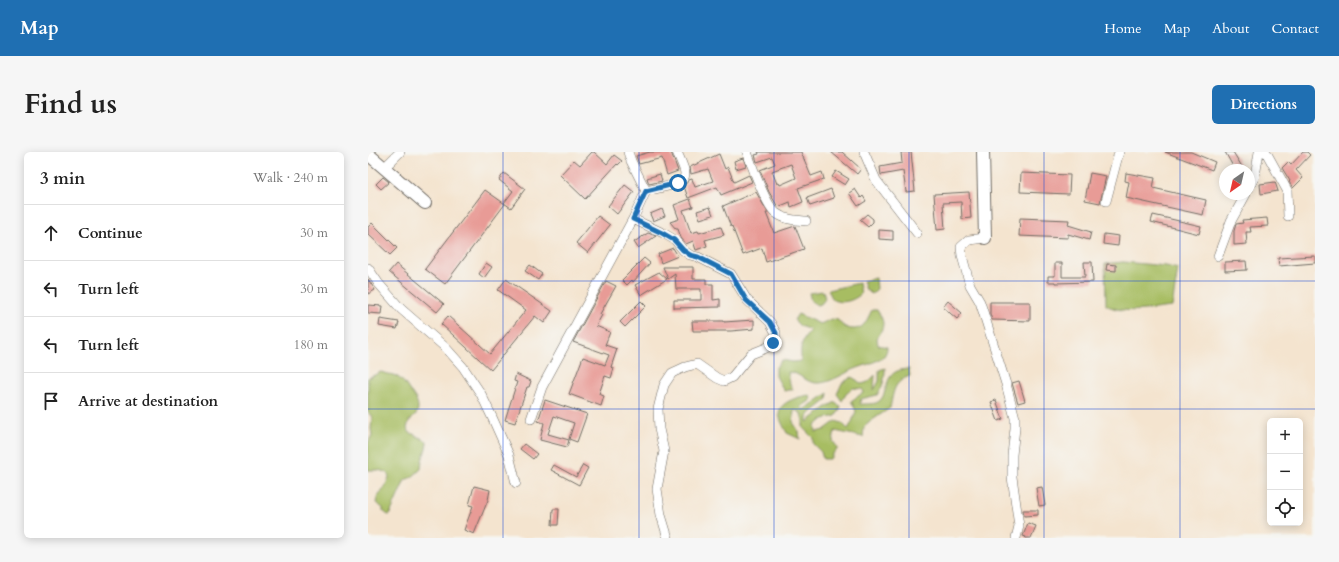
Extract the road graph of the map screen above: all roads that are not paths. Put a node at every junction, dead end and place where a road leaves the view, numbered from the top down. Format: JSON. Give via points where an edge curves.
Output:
{"nodes":[{"id":1,"x":400,"y":152,"type":"edge"},
{"id":2,"x":628,"y":152,"type":"edge"},
{"id":3,"x":677,"y":152,"type":"edge"},
{"id":4,"x":747,"y":152,"type":"edge"},
{"id":5,"x":864,"y":152,"type":"edge"},
{"id":6,"x":984,"y":152,"type":"edge"},
{"id":7,"x":1118,"y":152,"type":"edge"},
{"id":8,"x":1259,"y":152,"type":"edge"},
{"id":9,"x":1266,"y":152,"type":"edge"},
{"id":10,"x":368,"y":154,"type":"edge"},
{"id":11,"x":384,"y":168,"type":"junction"},
{"id":12,"x":1255,"y":178,"type":"edge"},
{"id":13,"x":646,"y":191,"type":"junction"},
{"id":14,"x":1243,"y":200,"type":"edge"},
{"id":15,"x":1106,"y":201,"type":"dead end"},
{"id":16,"x":425,"y":203,"type":"dead end"},
{"id":17,"x":1288,"y":216,"type":"dead end"},
{"id":18,"x":633,"y":219,"type":"junction"},
{"id":19,"x":806,"y":221,"type":"dead end"},
{"id":20,"x":917,"y":233,"type":"dead end"},
{"id":21,"x":985,"y":238,"type":"joint"},
{"id":22,"x":1218,"y":256,"type":"dead end"},
{"id":23,"x":368,"y":268,"type":"edge"},
{"id":24,"x":531,"y":419,"type":"dead end"},
{"id":25,"x":516,"y":483,"type":"dead end"},
{"id":26,"x":668,"y":538,"type":"edge"},
{"id":27,"x":1016,"y":538,"type":"edge"}],
"edges":[{"from":1,"to":11,"type":"street"},
{"from":2,"to":13,"type":"street"},
{"from":3,"to":13,"type":"street","via":[[685,173],[683,180]]},
{"from":4,"to":19,"type":"street","via":[[772,210],[783,217]]},
{"from":5,"to":20,"type":"street","via":[[876,180]]},
{"from":6,"to":21,"type":"main road"},
{"from":7,"to":15,"type":"street"},
{"from":8,"to":12,"type":"street"},
{"from":9,"to":17,"type":"street","via":[[1287,190]]},
{"from":10,"to":11,"type":"main road"},
{"from":11,"to":16,"type":"main road"},
{"from":13,"to":18,"type":"street"},
{"from":14,"to":22,"type":"street","via":[[1231,221]]},
{"from":18,"to":24,"type":"street","via":[[542,387]]},
{"from":18,"to":26,"type":"street","via":[[668,236],[690,255],[731,274],[746,300],[770,322],[776,333],[773,343],[751,354],[732,377],[724,381],[697,364],[672,373],[664,385],[658,408],[658,429],[664,451],[657,489]]},
{"from":21,"to":27,"type":"street","via":[[969,240],[961,247],[970,285],[980,302],[1015,418],[1012,477],[1019,526]]},
{"from":23,"to":25,"type":"street","via":[[401,309],[446,348],[463,367],[481,394],[510,456]]}]}
